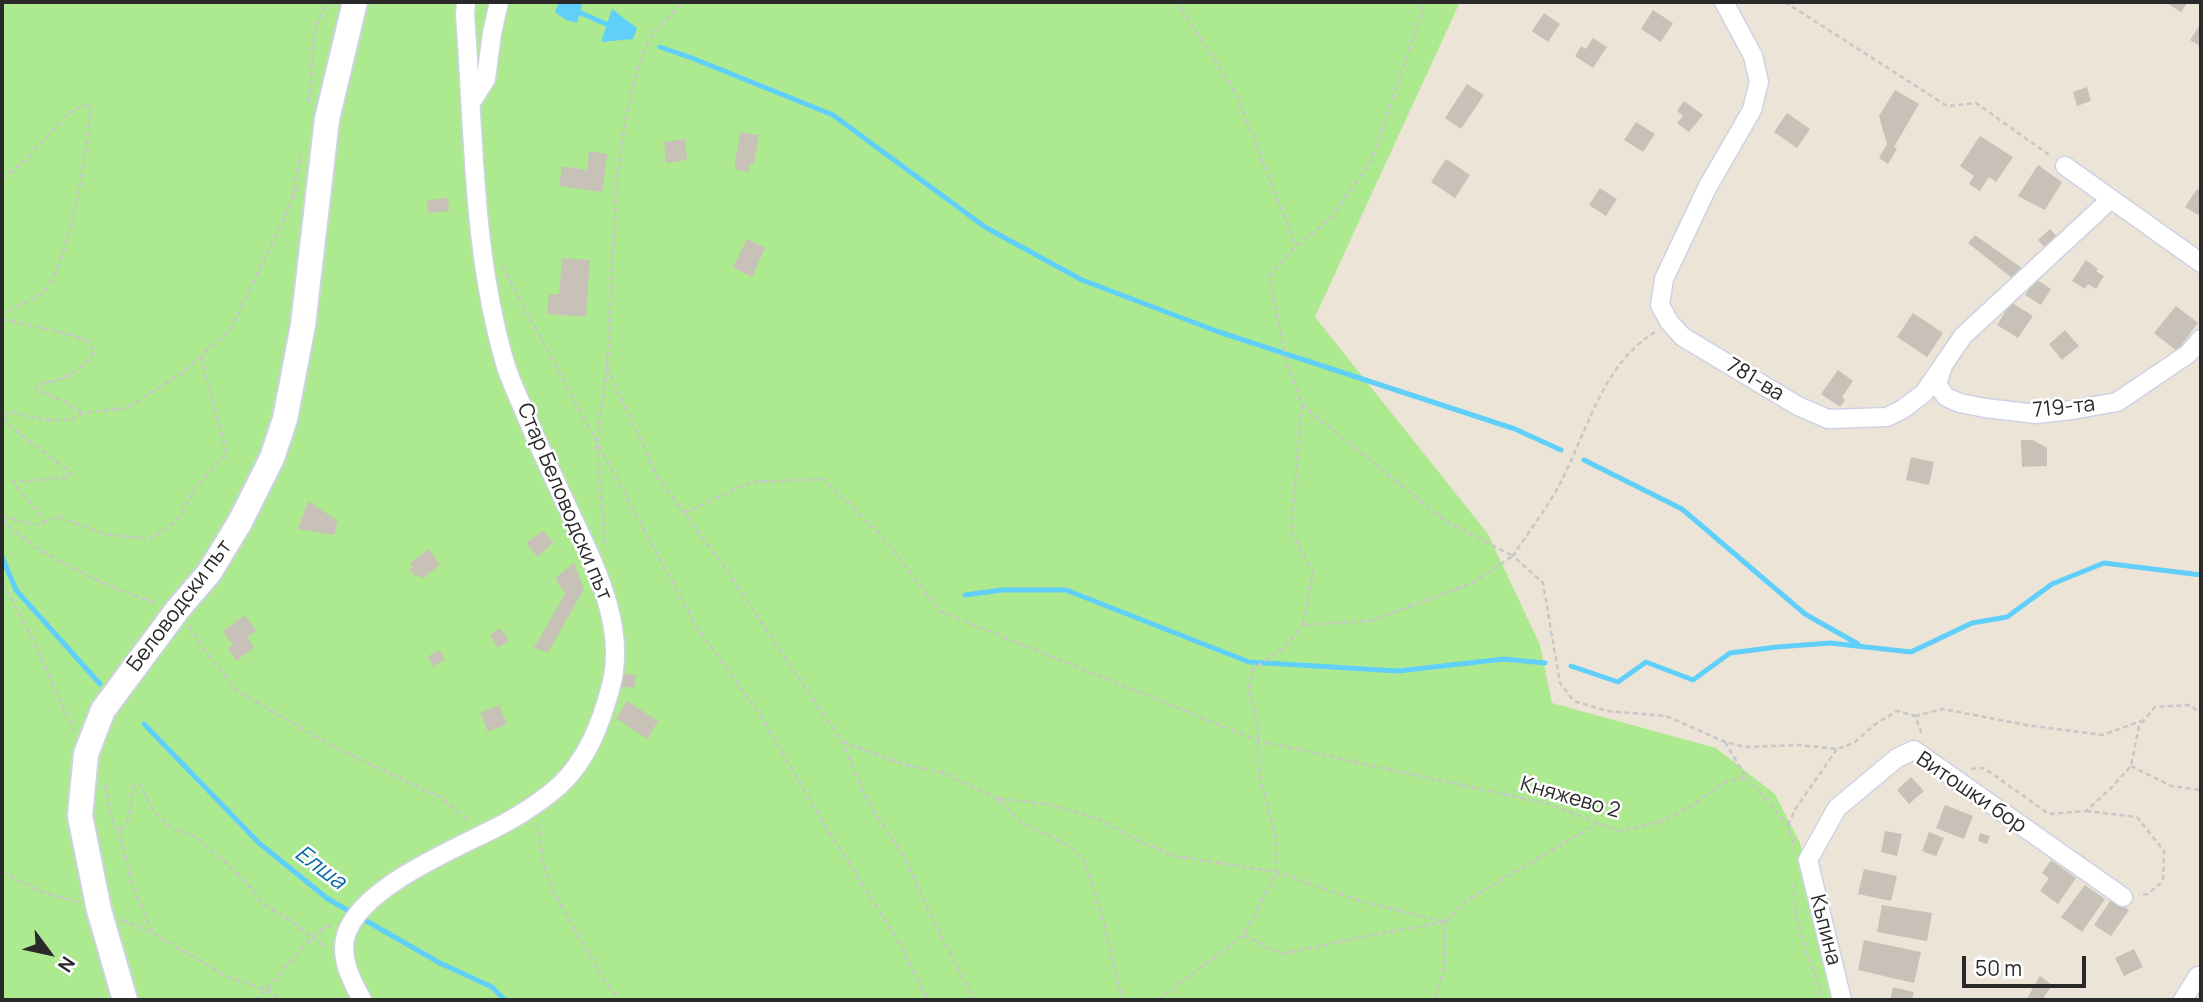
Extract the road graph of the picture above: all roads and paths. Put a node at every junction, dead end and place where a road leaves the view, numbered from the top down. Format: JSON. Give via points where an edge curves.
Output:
{"nodes":[{"id":1,"x":327,"y":2,"type":"edge"},
{"id":2,"x":355,"y":2,"type":"edge"},
{"id":3,"x":466,"y":2,"type":"edge"},
{"id":4,"x":499,"y":2,"type":"edge"},
{"id":5,"x":683,"y":2,"type":"edge"},
{"id":6,"x":1177,"y":2,"type":"edge"},
{"id":7,"x":1425,"y":2,"type":"edge"},
{"id":8,"x":1724,"y":2,"type":"edge"},
{"id":9,"x":1785,"y":2,"type":"edge"},
{"id":10,"x":472,"y":101,"type":"junction"},
{"id":11,"x":308,"y":111,"type":"dead end"},
{"id":12,"x":301,"y":151,"type":"dead end"},
{"id":13,"x":2065,"y":166,"type":"joint"},
{"id":14,"x":2,"y":178,"type":"edge"},
{"id":15,"x":2111,"y":199,"type":"junction"},
{"id":16,"x":1296,"y":246,"type":"junction"},
{"id":17,"x":497,"y":257,"type":"dead end"},
{"id":18,"x":2201,"y":263,"type":"edge"},
{"id":19,"x":2,"y":313,"type":"edge"},
{"id":20,"x":2,"y":319,"type":"edge"},
{"id":21,"x":1670,"y":323,"type":"junction"},
{"id":22,"x":2201,"y":339,"type":"edge"},
{"id":23,"x":201,"y":357,"type":"junction"},
{"id":24,"x":1944,"y":361,"type":"junction"},
{"id":25,"x":607,"y":367,"type":"junction"},
{"id":26,"x":1302,"y":405,"type":"junction"},
{"id":27,"x":82,"y":413,"type":"junction"},
{"id":28,"x":597,"y":443,"type":"junction"},
{"id":29,"x":684,"y":513,"type":"junction"},
{"id":30,"x":2,"y":518,"type":"edge"},
{"id":31,"x":44,"y":524,"type":"junction"},
{"id":32,"x":605,"y":553,"type":"dead end"},
{"id":33,"x":1513,"y":556,"type":"junction"},
{"id":34,"x":2,"y":583,"type":"edge"},
{"id":35,"x":178,"y":609,"type":"junction"},
{"id":36,"x":1303,"y":625,"type":"junction"},
{"id":37,"x":2201,"y":713,"type":"edge"},
{"id":38,"x":1915,"y":716,"type":"junction"},
{"id":39,"x":2144,"y":720,"type":"junction"},
{"id":40,"x":1259,"y":741,"type":"junction"},
{"id":41,"x":842,"y":742,"type":"junction"},
{"id":42,"x":1725,"y":742,"type":"junction"},
{"id":43,"x":1837,"y":749,"type":"junction"},
{"id":44,"x":1914,"y":750,"type":"junction"},
{"id":45,"x":86,"y":754,"type":"junction"},
{"id":46,"x":2131,"y":765,"type":"junction"},
{"id":47,"x":1943,"y":771,"type":"junction"},
{"id":48,"x":1746,"y":777,"type":"junction"},
{"id":49,"x":105,"y":784,"type":"dead end"},
{"id":50,"x":2201,"y":790,"type":"edge"},
{"id":51,"x":998,"y":799,"type":"junction"},
{"id":52,"x":536,"y":802,"type":"junction"},
{"id":53,"x":2086,"y":811,"type":"junction"},
{"id":54,"x":1598,"y":824,"type":"junction"},
{"id":55,"x":1788,"y":825,"type":"junction"},
{"id":56,"x":119,"y":831,"type":"junction"},
{"id":57,"x":485,"y":834,"type":"junction"},
{"id":58,"x":1803,"y":858,"type":"junction"},
{"id":59,"x":2,"y":872,"type":"edge"},
{"id":60,"x":1278,"y":872,"type":"junction"},
{"id":61,"x":1795,"y":877,"type":"dead end"},
{"id":62,"x":2123,"y":897,"type":"joint"},
{"id":63,"x":99,"y":910,"type":"junction"},
{"id":64,"x":355,"y":916,"type":"junction"},
{"id":65,"x":1445,"y":922,"type":"junction"},
{"id":66,"x":153,"y":934,"type":"junction"},
{"id":67,"x":1244,"y":935,"type":"junction"},
{"id":68,"x":311,"y":937,"type":"junction"},
{"id":69,"x":346,"y":964,"type":"junction"},
{"id":70,"x":2198,"y":976,"type":"dead end"},
{"id":71,"x":268,"y":990,"type":"junction"},
{"id":72,"x":125,"y":1000,"type":"edge"},
{"id":73,"x":255,"y":1000,"type":"edge"},
{"id":74,"x":281,"y":1000,"type":"edge"},
{"id":75,"x":362,"y":1000,"type":"edge"},
{"id":76,"x":620,"y":1000,"type":"edge"},
{"id":77,"x":928,"y":1000,"type":"edge"},
{"id":78,"x":975,"y":1000,"type":"edge"},
{"id":79,"x":1122,"y":1000,"type":"edge"},
{"id":80,"x":1158,"y":1000,"type":"edge"},
{"id":81,"x":1435,"y":1000,"type":"edge"},
{"id":82,"x":1823,"y":1000,"type":"edge"},
{"id":83,"x":1842,"y":1000,"type":"edge"},
{"id":84,"x":2183,"y":1000,"type":"edge"}],
"edges":[{"from":1,"to":11,"type":"path","via":[[315,28]]},
{"from":2,"to":35,"type":"street","name":"Беловодски път","via":[[327,119],[303,324],[285,419],[272,458],[240,522],[209,573]]},
{"from":3,"to":10,"type":"street","name":"Стар Беловодски път"},
{"from":4,"to":10,"type":"street","via":[[486,79]]},
{"from":5,"to":25,"type":"path","via":[[646,46],[626,118],[617,176]]},
{"from":6,"to":16,"type":"path","via":[[1236,93]]},
{"from":7,"to":16,"type":"path","via":[[1371,160],[1330,219]]},
{"from":8,"to":21,"type":"street","via":[[1753,56],[1759,82],[1752,110],[1707,188],[1664,279],[1660,305]]},
{"from":9,"to":13,"type":"path","via":[[1947,106],[1976,103]]},
{"from":10,"to":52,"type":"street","name":"Стар Беловодски път","via":[[480,226],[489,296],[505,365],[591,557],[609,608],[614,646],[613,679],[597,731],[560,785]]},
{"from":12,"to":23,"type":"path","via":[[291,205],[251,289],[232,327]]},
{"from":13,"to":15,"type":"street"},
{"from":14,"to":19,"type":"path","via":[[25,161],[67,114],[91,105],[76,205],[57,267],[45,290]]},
{"from":15,"to":18,"type":"street"},
{"from":15,"to":24,"type":"street","name":"781-ва","via":[[1963,336]]},
{"from":16,"to":26,"type":"path","via":[[1269,276],[1287,364]]},
{"from":17,"to":28,"type":"path"},
{"from":20,"to":27,"type":"path","via":[[89,342],[94,353],[79,371],[37,384],[37,390]]},
{"from":21,"to":24,"type":"street","name":"781-ва","via":[[1684,337],[1798,406],[1828,419],[1887,417],[1903,409],[1924,393]]},
{"from":21,"to":33,"type":"path","via":[[1638,342],[1604,386],[1557,489]]},
{"from":22,"to":24,"type":"street","name":"719-та","via":[[2188,354],[2117,402],[2036,414],[1960,404],[1946,397],[1937,384]]},
{"from":23,"to":27,"type":"path","via":[[127,408]]},
{"from":23,"to":31,"type":"path","via":[[227,454],[195,488],[179,519],[150,539],[105,534],[60,517]]},
{"from":25,"to":28,"type":"path"},
{"from":25,"to":29,"type":"path","via":[[658,478]]},
{"from":26,"to":33,"type":"path","via":[[1447,522]]},
{"from":26,"to":36,"type":"path","via":[[1291,532],[1313,572]]},
{"from":27,"to":31,"type":"path","via":[[78,418],[48,421],[10,412],[4,416],[6,423],[70,472],[69,477],[13,482]]},
{"from":28,"to":32,"type":"path"},
{"from":28,"to":77,"type":"path","via":[[696,626],[761,716],[900,944]]},
{"from":29,"to":40,"type":"path","name":"Княжево 2","via":[[751,482],[824,478],[883,536],[940,611]]},
{"from":29,"to":41,"type":"path"},
{"from":30,"to":31,"type":"path"},
{"from":30,"to":35,"type":"path","via":[[17,534],[91,577]]},
{"from":33,"to":36,"type":"path","via":[[1472,583],[1370,621]]},
{"from":33,"to":42,"type":"path","via":[[1543,583],[1560,683],[1574,701],[1607,711],[1666,716]]},
{"from":34,"to":45,"type":"path"},
{"from":35,"to":45,"type":"street","name":"Беловодски път","via":[[103,709]]},
{"from":35,"to":57,"type":"path","via":[[237,691],[335,748],[442,798]]},
{"from":36,"to":40,"type":"path","via":[[1286,646],[1252,670],[1249,691]]},
{"from":37,"to":39,"type":"path","via":[[2190,705],[2155,707]]},
{"from":38,"to":39,"type":"path","via":[[1942,709],[2103,735]]},
{"from":38,"to":43,"type":"path","via":[[1897,711],[1854,743]]},
{"from":38,"to":44,"type":"path","via":[[1921,731]]},
{"from":39,"to":46,"type":"path"},
{"from":40,"to":54,"type":"path","name":"Княжево 2","via":[[1549,804]]},
{"from":40,"to":60,"type":"path","via":[[1259,774],[1275,833]]},
{"from":41,"to":51,"type":"path","via":[[902,764],[944,773]]},
{"from":41,"to":78,"type":"path","via":[[868,802],[906,860]]},
{"from":42,"to":43,"type":"path","via":[[1745,747]]},
{"from":42,"to":48,"type":"path"},
{"from":43,"to":55,"type":"path"},
{"from":44,"to":47,"type":"street","name":"Витошки бор"},
{"from":44,"to":58,"type":"street","name":"Витошки бор","via":[[1897,758],[1837,808]]},
{"from":45,"to":63,"type":"street","name":"Беловодски път","via":[[80,816]]},
{"from":46,"to":50,"type":"path","via":[[2171,786]]},
{"from":46,"to":53,"type":"path"},
{"from":47,"to":53,"type":"path","via":[[1984,768],[2049,814]]},
{"from":47,"to":62,"type":"street","name":"Витошки бор"},
{"from":48,"to":54,"type":"path","name":"Княжево 2","via":[[1725,782],[1664,821],[1620,831]]},
{"from":48,"to":55,"type":"path"},
{"from":49,"to":56,"type":"path","via":[[113,824]]},
{"from":51,"to":60,"type":"path","via":[[1047,804],[1100,819],[1174,856]]},
{"from":51,"to":79,"type":"path","via":[[1020,822],[1070,846],[1086,862]]},
{"from":52,"to":57,"type":"street","name":"Стар Беловодски път"},
{"from":52,"to":76,"type":"path","via":[[542,863],[552,889]]},
{"from":53,"to":62,"type":"path","via":[[2137,817],[2164,851],[2163,881],[2148,894]]},
{"from":54,"to":65,"type":"path","via":[[1464,902]]},
{"from":55,"to":58,"type":"path"},
{"from":56,"to":66,"type":"path","via":[[133,887]]},
{"from":56,"to":68,"type":"path","via":[[131,815],[134,786],[140,784],[153,811],[168,826],[197,837],[265,905]]},
{"from":57,"to":64,"type":"street","name":"Стар Беловодски път","via":[[409,873]]},
{"from":58,"to":83,"type":"street","name":"Къпина"},
{"from":59,"to":63,"type":"path","via":[[42,892]]},
{"from":60,"to":65,"type":"path","via":[[1362,901]]},
{"from":60,"to":67,"type":"path"},
{"from":61,"to":82,"type":"path","via":[[1793,898],[1799,932]]},
{"from":63,"to":66,"type":"path"},
{"from":63,"to":72,"type":"street","name":"Беловодски път"},
{"from":64,"to":68,"type":"path","via":[[342,926],[323,927]]},
{"from":64,"to":69,"type":"street","via":[[345,937]]},
{"from":65,"to":67,"type":"path","via":[[1282,954]]},
{"from":65,"to":81,"type":"path","via":[[1445,964]]},
{"from":66,"to":71,"type":"path","via":[[226,976]]},
{"from":67,"to":80,"type":"path"},
{"from":68,"to":69,"type":"path"},
{"from":68,"to":71,"type":"path"},
{"from":69,"to":75,"type":"street"},
{"from":70,"to":84,"type":"street"},
{"from":71,"to":73,"type":"path"},
{"from":71,"to":74,"type":"path"}]}
